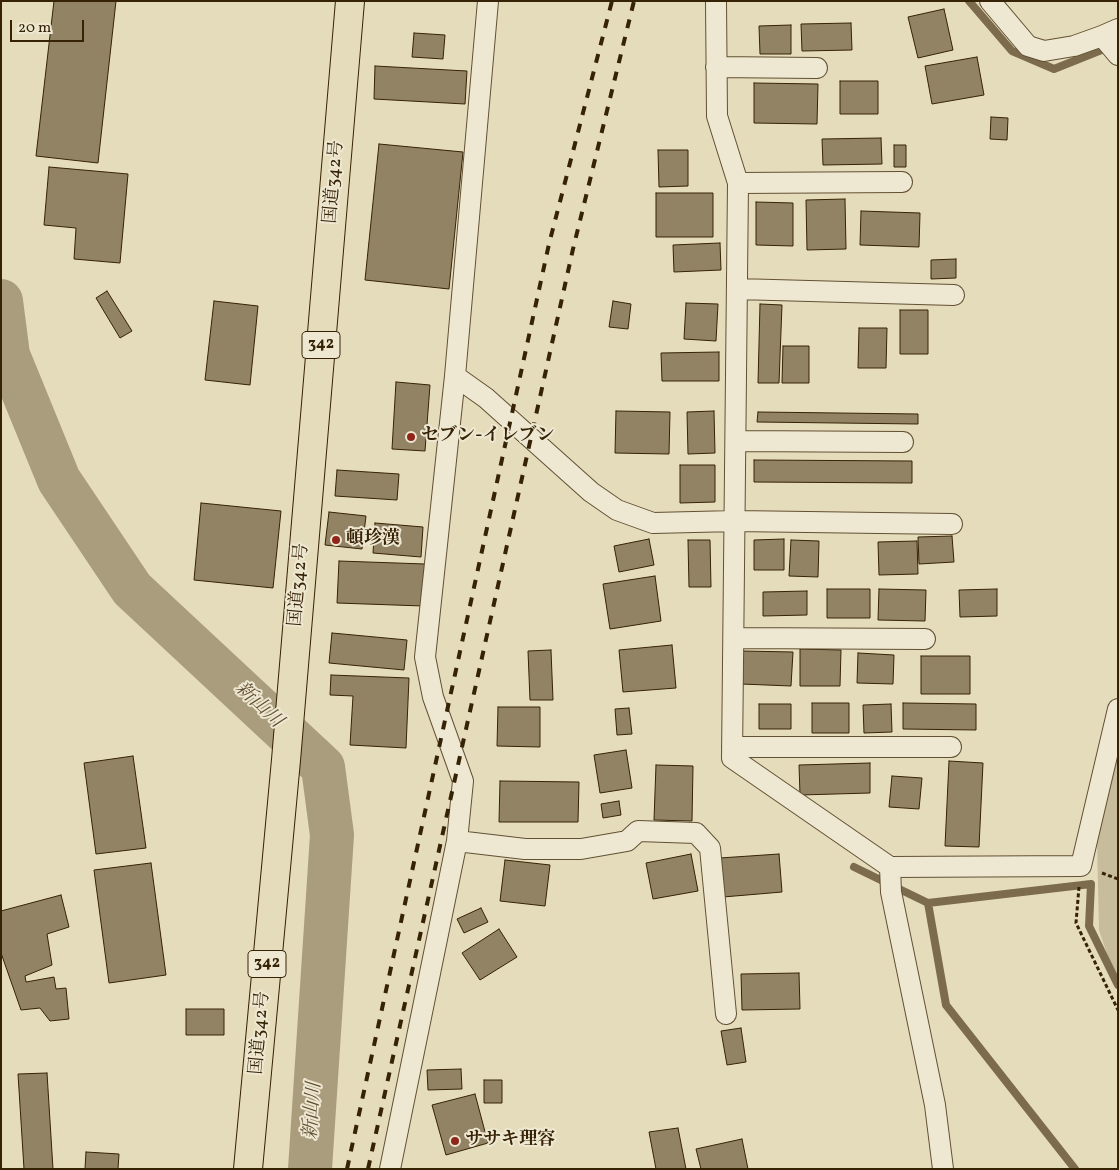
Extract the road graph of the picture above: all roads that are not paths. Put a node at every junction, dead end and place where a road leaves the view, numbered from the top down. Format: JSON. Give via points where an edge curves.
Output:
{"nodes":[{"id":1,"x":350,"y":1,"type":"edge"},
{"id":2,"x":488,"y":1,"type":"edge"},
{"id":3,"x":716,"y":1,"type":"edge"},
{"id":4,"x":990,"y":1,"type":"edge"},
{"id":5,"x":1110,"y":32,"type":"edge"},
{"id":6,"x":1118,"y":55,"type":"edge"},
{"id":7,"x":716,"y":67,"type":"junction"},
{"id":8,"x":817,"y":68,"type":"dead end"},
{"id":9,"x":902,"y":182,"type":"dead end"},
{"id":10,"x":738,"y":183,"type":"junction"},
{"id":11,"x":737,"y":289,"type":"junction"},
{"id":12,"x":954,"y":295,"type":"dead end"},
{"id":13,"x":455,"y":376,"type":"junction"},
{"id":14,"x":736,"y":441,"type":"junction"},
{"id":15,"x":904,"y":442,"type":"dead end"},
{"id":16,"x":735,"y":521,"type":"junction"},
{"id":17,"x":952,"y":524,"type":"dead end"},
{"id":18,"x":734,"y":638,"type":"junction"},
{"id":19,"x":925,"y":639,"type":"dead end"},
{"id":20,"x":1118,"y":709,"type":"edge"},
{"id":21,"x":732,"y":747,"type":"junction"},
{"id":22,"x":952,"y":748,"type":"dead end"},
{"id":23,"x":457,"y":841,"type":"junction"},
{"id":24,"x":890,"y":867,"type":"junction"},
{"id":25,"x":726,"y":1014,"type":"dead end"},
{"id":26,"x":248,"y":1169,"type":"edge"},
{"id":27,"x":390,"y":1169,"type":"edge"},
{"id":28,"x":943,"y":1169,"type":"edge"}],
"edges":[{"from":1,"to":26,"type":"highway","name":"国道342号","number":"342"},
{"from":2,"to":13,"type":"street"},
{"from":3,"to":7,"type":"street"},
{"from":4,"to":5,"type":"street","via":[[1028,46],[1044,51],[1074,46]]},
{"from":5,"to":6,"type":"street"},
{"from":7,"to":8,"type":"street"},
{"from":7,"to":10,"type":"street","via":[[717,116]]},
{"from":9,"to":10,"type":"street"},
{"from":10,"to":11,"type":"street"},
{"from":11,"to":12,"type":"street"},
{"from":11,"to":14,"type":"street"},
{"from":13,"to":16,"type":"street","via":[[486,398],[591,492],[617,510],[653,523]]},
{"from":13,"to":23,"type":"street","via":[[425,657],[432,697],[463,782]]},
{"from":14,"to":15,"type":"street"},
{"from":14,"to":16,"type":"street"},
{"from":16,"to":17,"type":"street"},
{"from":16,"to":18,"type":"street"},
{"from":18,"to":19,"type":"street"},
{"from":18,"to":21,"type":"street"},
{"from":20,"to":24,"type":"street","via":[[1081,866]]},
{"from":21,"to":22,"type":"street"},
{"from":21,"to":24,"type":"street","via":[[732,758]]},
{"from":23,"to":25,"type":"street","via":[[525,850],[581,849],[627,841],[638,831],[696,833],[710,848]]},
{"from":23,"to":27,"type":"street"},
{"from":24,"to":28,"type":"street","via":[[891,892],[935,1105]]}]}
